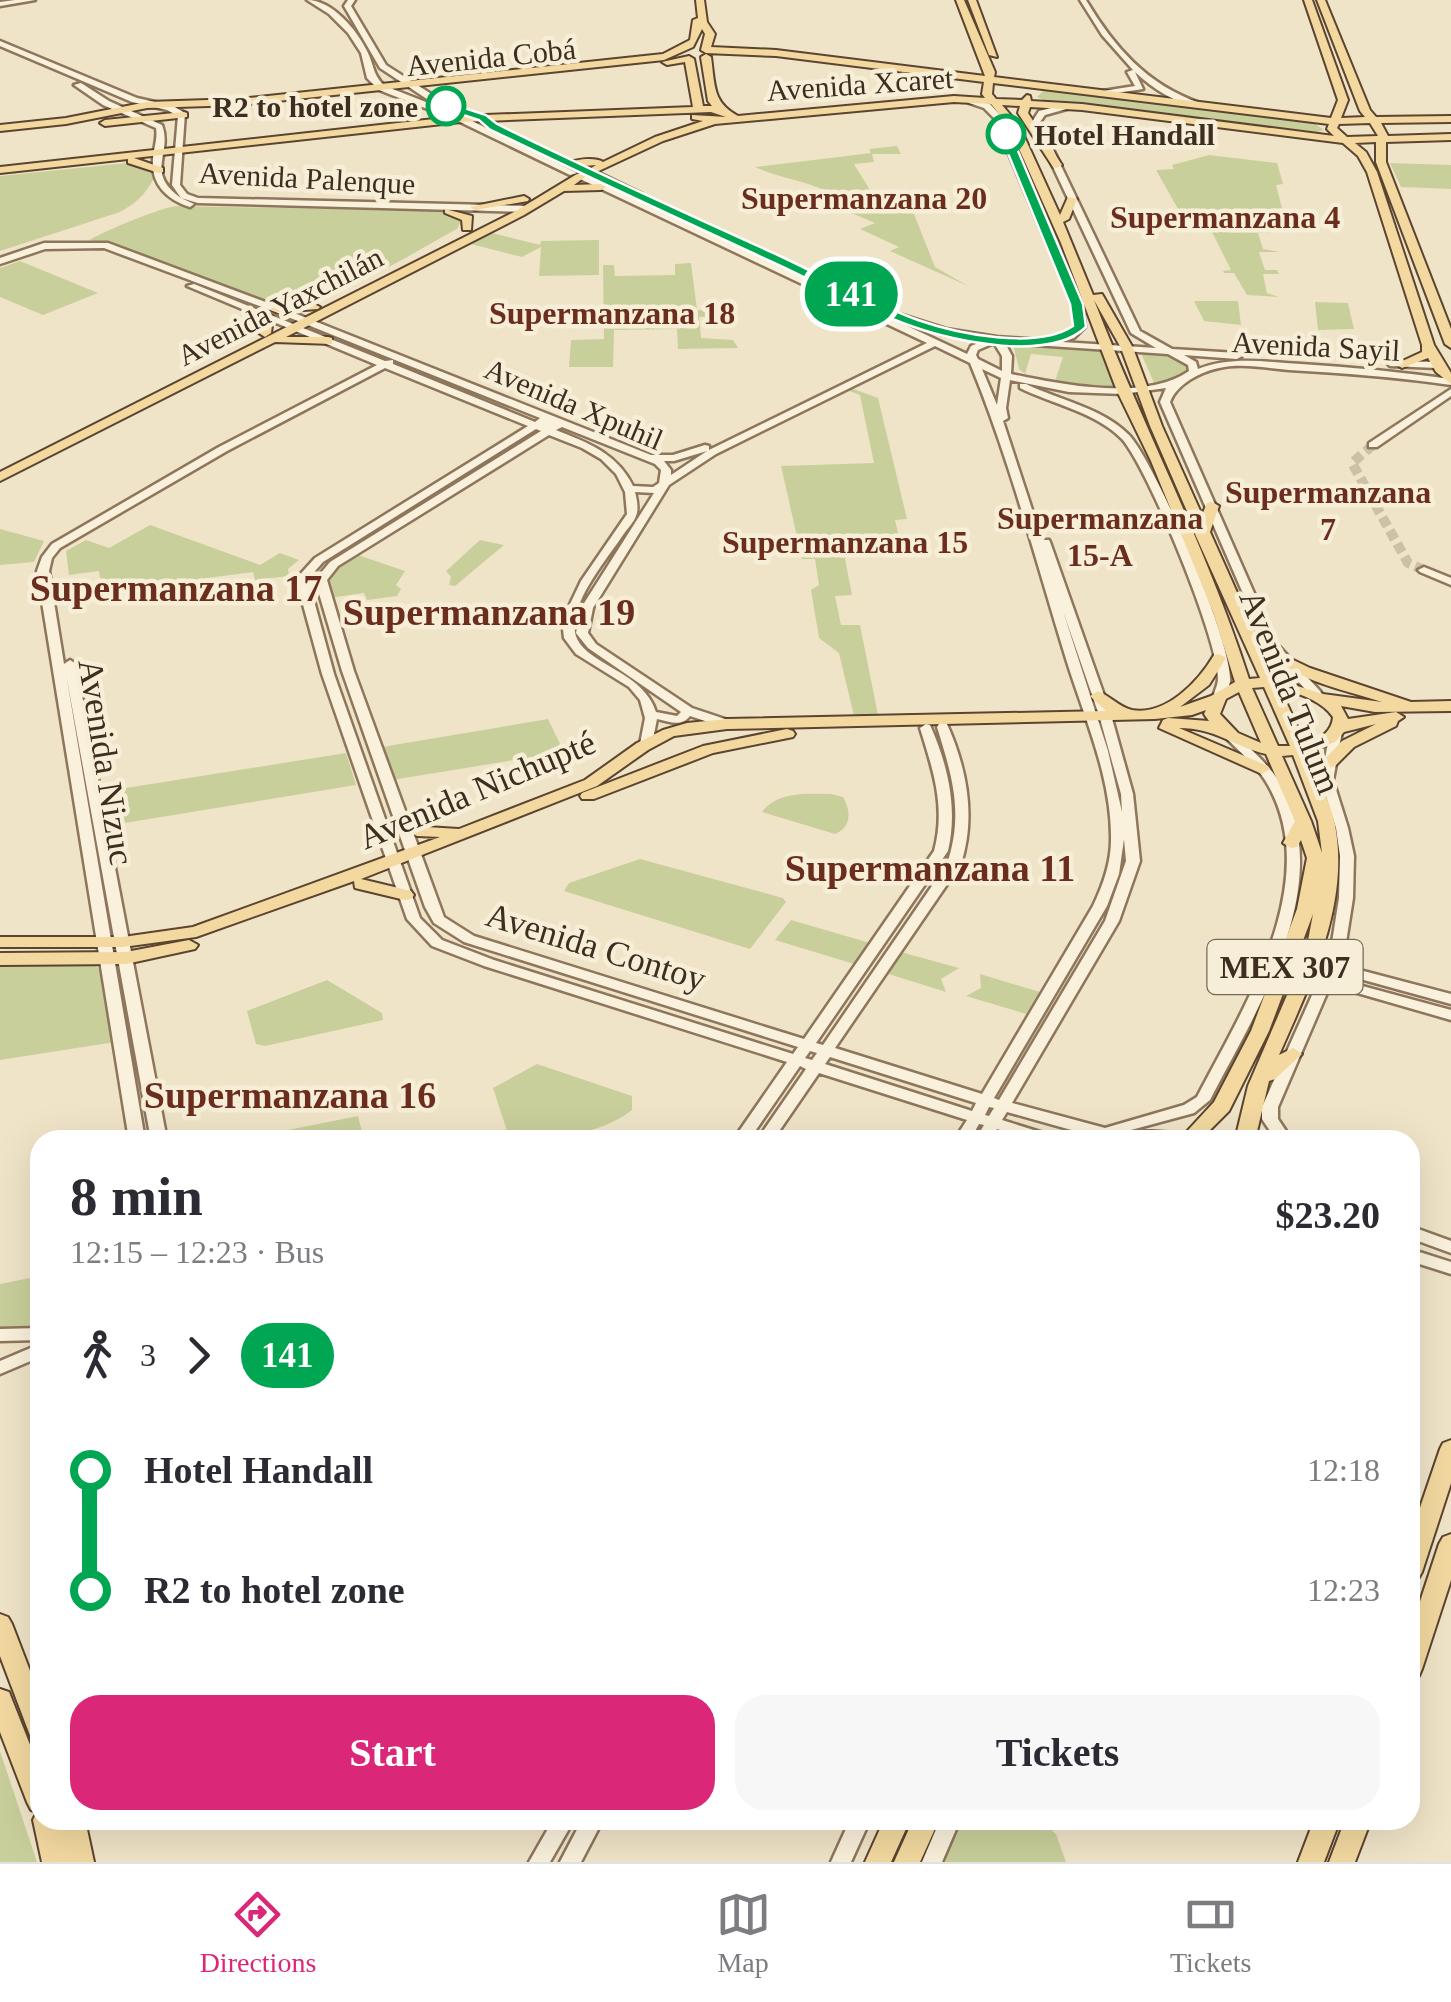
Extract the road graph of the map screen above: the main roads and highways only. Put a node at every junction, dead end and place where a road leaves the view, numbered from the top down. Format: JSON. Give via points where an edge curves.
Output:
{"nodes":[{"id":1,"x":697,"y":0,"type":"edge"},
{"id":2,"x":960,"y":0,"type":"edge"},
{"id":3,"x":972,"y":0,"type":"edge"},
{"id":4,"x":1308,"y":0,"type":"edge"},
{"id":5,"x":1321,"y":0,"type":"edge"},
{"id":6,"x":697,"y":39,"type":"junction"},
{"id":7,"x":708,"y":45,"type":"junction"},
{"id":8,"x":776,"y":53,"type":"junction"},
{"id":9,"x":685,"y":54,"type":"junction"},
{"id":10,"x":648,"y":60,"type":"junction"},
{"id":11,"x":634,"y":66,"type":"junction"},
{"id":12,"x":526,"y":73,"type":"junction"},
{"id":13,"x":1004,"y":75,"type":"junction"},
{"id":14,"x":399,"y":76,"type":"road end"},
{"id":15,"x":543,"y":76,"type":"junction"},
{"id":16,"x":960,"y":76,"type":"junction"},
{"id":17,"x":989,"y":77,"type":"junction"},
{"id":18,"x":452,"y":81,"type":"junction"},
{"id":19,"x":1018,"y":84,"type":"junction"},
{"id":20,"x":416,"y":87,"type":"junction"},
{"id":21,"x":1059,"y":89,"type":"junction"},
{"id":22,"x":304,"y":95,"type":"junction"},
{"id":23,"x":344,"y":98,"type":"junction"},
{"id":24,"x":938,"y":99,"type":"junction"},
{"id":25,"x":105,"y":102,"type":"road end"},
{"id":26,"x":1024,"y":106,"type":"junction"},
{"id":27,"x":1363,"y":106,"type":"junction"},
{"id":28,"x":1082,"y":107,"type":"junction"},
{"id":29,"x":1342,"y":107,"type":"junction"},
{"id":30,"x":1001,"y":111,"type":"junction"},
{"id":31,"x":696,"y":112,"type":"junction"},
{"id":32,"x":724,"y":114,"type":"junction"},
{"id":33,"x":534,"y":116,"type":"junction"},
{"id":34,"x":1278,"y":116,"type":"junction"},
{"id":35,"x":662,"y":117,"type":"junction"},
{"id":36,"x":82,"y":118,"type":"junction"},
{"id":37,"x":580,"y":118,"type":"junction"},
{"id":38,"x":1451,"y":118,"type":"edge"},
{"id":39,"x":464,"y":119,"type":"junction"},
{"id":40,"x":1314,"y":120,"type":"junction"},
{"id":41,"x":1426,"y":120,"type":"junction"},
{"id":42,"x":514,"y":122,"type":"junction"},
{"id":43,"x":428,"y":123,"type":"junction"},
{"id":44,"x":485,"y":125,"type":"junction"},
{"id":45,"x":681,"y":125,"type":"junction"},
{"id":46,"x":0,"y":130,"type":"edge"},
{"id":47,"x":360,"y":130,"type":"junction"},
{"id":48,"x":406,"y":130,"type":"junction"},
{"id":49,"x":501,"y":130,"type":"road end"},
{"id":50,"x":1336,"y":131,"type":"junction"},
{"id":51,"x":1289,"y":134,"type":"junction"},
{"id":52,"x":1375,"y":135,"type":"junction"},
{"id":53,"x":1451,"y":137,"type":"edge"},
{"id":54,"x":1318,"y":138,"type":"junction"},
{"id":55,"x":325,"y":139,"type":"junction"},
{"id":56,"x":1416,"y":140,"type":"junction"},
{"id":57,"x":182,"y":151,"type":"junction"},
{"id":58,"x":1362,"y":154,"type":"junction"},
{"id":59,"x":1379,"y":155,"type":"junction"},
{"id":60,"x":60,"y":164,"type":"junction"},
{"id":61,"x":159,"y":164,"type":"junction"},
{"id":62,"x":1056,"y":165,"type":"road end"},
{"id":63,"x":578,"y":167,"type":"junction"},
{"id":64,"x":22,"y":172,"type":"junction"},
{"id":65,"x":0,"y":173,"type":"edge"},
{"id":66,"x":1381,"y":178,"type":"junction"},
{"id":67,"x":1038,"y":182,"type":"junction"},
{"id":68,"x":557,"y":187,"type":"junction"},
{"id":69,"x":1072,"y":199,"type":"road end"},
{"id":70,"x":515,"y":208,"type":"junction"},
{"id":71,"x":1037,"y":211,"type":"road end"},
{"id":72,"x":1064,"y":218,"type":"junction"},
{"id":73,"x":467,"y":228,"type":"junction"},
{"id":74,"x":334,"y":303,"type":"junction"},
{"id":75,"x":1121,"y":303,"type":"road end"},
{"id":76,"x":1077,"y":304,"type":"road end"},
{"id":77,"x":1104,"y":320,"type":"junction"},
{"id":78,"x":322,"y":323,"type":"junction"},
{"id":79,"x":267,"y":337,"type":"junction"},
{"id":80,"x":1427,"y":338,"type":"junction"},
{"id":81,"x":1449,"y":338,"type":"edge"},
{"id":82,"x":1444,"y":365,"type":"edge"},
{"id":83,"x":1402,"y":368,"type":"road end"},
{"id":84,"x":1451,"y":381,"type":"edge"},
{"id":85,"x":90,"y":426,"type":"junction"},
{"id":86,"x":1158,"y":461,"type":"junction"},
{"id":87,"x":0,"y":466,"type":"edge"},
{"id":88,"x":0,"y":477,"type":"edge"},
{"id":89,"x":1158,"y":494,"type":"road end"},
{"id":90,"x":1212,"y":506,"type":"road end"},
{"id":91,"x":1202,"y":534,"type":"junction"},
{"id":92,"x":1176,"y":538,"type":"road end"},
{"id":93,"x":1204,"y":572,"type":"junction"},
{"id":94,"x":1251,"y":598,"type":"road end"},
{"id":95,"x":1247,"y":630,"type":"junction"},
{"id":96,"x":1219,"y":658,"type":"road end"},
{"id":97,"x":1285,"y":660,"type":"road end"},
{"id":98,"x":1268,"y":682,"type":"junction"},
{"id":99,"x":1243,"y":684,"type":"junction"},
{"id":100,"x":1098,"y":696,"type":"road end"},
{"id":101,"x":1320,"y":696,"type":"junction"},
{"id":102,"x":1218,"y":697,"type":"junction"},
{"id":103,"x":1451,"y":706,"type":"edge"},
{"id":104,"x":1409,"y":712,"type":"junction"},
{"id":105,"x":1136,"y":714,"type":"junction"},
{"id":106,"x":1451,"y":715,"type":"edge"},
{"id":107,"x":1154,"y":719,"type":"junction"},
{"id":108,"x":1098,"y":721,"type":"junction"},
{"id":109,"x":728,"y":724,"type":"junction"},
{"id":110,"x":771,"y":730,"type":"junction"},
{"id":111,"x":1337,"y":731,"type":"junction"},
{"id":112,"x":1226,"y":732,"type":"junction"},
{"id":113,"x":738,"y":741,"type":"junction"},
{"id":114,"x":1272,"y":749,"type":"junction"},
{"id":115,"x":1299,"y":749,"type":"junction"},
{"id":116,"x":625,"y":762,"type":"junction"},
{"id":117,"x":1329,"y":762,"type":"road end"},
{"id":118,"x":1262,"y":769,"type":"road end"},
{"id":119,"x":648,"y":772,"type":"junction"},
{"id":120,"x":400,"y":821,"type":"road end"},
{"id":121,"x":1304,"y":821,"type":"junction"},
{"id":122,"x":478,"y":828,"type":"junction"},
{"id":123,"x":1291,"y":844,"type":"road end"},
{"id":124,"x":414,"y":859,"type":"junction"},
{"id":125,"x":394,"y":866,"type":"junction"},
{"id":126,"x":361,"y":884,"type":"junction"},
{"id":127,"x":405,"y":894,"type":"road end"},
{"id":128,"x":265,"y":915,"type":"junction"},
{"id":129,"x":0,"y":942,"type":"edge"},
{"id":130,"x":104,"y":950,"type":"junction"},
{"id":131,"x":0,"y":959,"type":"edge"},
{"id":132,"x":1252,"y":1001,"type":"road end"},
{"id":133,"x":1262,"y":1026,"type":"junction"},
{"id":134,"x":1293,"y":1054,"type":"road end"},
{"id":135,"x":1257,"y":1086,"type":"junction"},
{"id":136,"x":1201,"y":1130,"type":"edge"},
{"id":137,"x":1247,"y":1130,"type":"edge"},
{"id":138,"x":1451,"y":1449,"type":"edge"},
{"id":139,"x":1420,"y":1542,"type":"edge"},
{"id":140,"x":1451,"y":1544,"type":"edge"},
{"id":141,"x":0,"y":1624,"type":"edge"},
{"id":142,"x":1420,"y":1638,"type":"edge"},
{"id":143,"x":0,"y":1700,"type":"edge"},
{"id":144,"x":30,"y":1704,"type":"edge"},
{"id":145,"x":16,"y":1744,"type":"junction"},
{"id":146,"x":30,"y":1762,"type":"edge"},
{"id":147,"x":30,"y":1778,"type":"edge"},
{"id":148,"x":48,"y":1830,"type":"edge"},
{"id":149,"x":892,"y":1830,"type":"edge"},
{"id":150,"x":922,"y":1830,"type":"edge"},
{"id":151,"x":1323,"y":1830,"type":"edge"},
{"id":152,"x":1354,"y":1830,"type":"edge"},
{"id":153,"x":55,"y":1862,"type":"edge"},
{"id":154,"x":878,"y":1862,"type":"edge"},
{"id":155,"x":908,"y":1862,"type":"edge"},
{"id":156,"x":1311,"y":1862,"type":"edge"},
{"id":157,"x":1342,"y":1862,"type":"edge"}],
"edges":[{"from":1,"to":6,"type":"main road"},
{"from":1,"to":7,"type":"main road"},
{"from":2,"to":17,"type":"main road"},
{"from":3,"to":13,"type":"main road"},
{"from":4,"to":29,"type":"main road"},
{"from":5,"to":27,"type":"main road"},
{"from":6,"to":7,"type":"main road"},
{"from":6,"to":9,"type":"main road"},
{"from":7,"to":8,"type":"main road"},
{"from":7,"to":8,"type":"main road"},
{"from":7,"to":9,"type":"main road"},
{"from":7,"to":32,"type":"main road"},
{"from":8,"to":16,"type":"main road"},
{"from":9,"to":10,"type":"main road","name":"Avenida Cobá"},
{"from":9,"to":11,"type":"main road","name":"Avenida Cobá"},
{"from":9,"to":31,"type":"main road"},
{"from":10,"to":11,"type":"main road"},
{"from":10,"to":12,"type":"main road","name":"Avenida Cobá"},
{"from":11,"to":15,"type":"main road","name":"Avenida Cobá"},
{"from":12,"to":15,"type":"main road"},
{"from":12,"to":18,"type":"main road","name":"Avenida Cobá"},
{"from":13,"to":17,"type":"main road"},
{"from":13,"to":19,"type":"main road"},
{"from":14,"to":18,"type":"main road"},
{"from":15,"to":20,"type":"main road","name":"Avenida Cobá"},
{"from":16,"to":17,"type":"main road"},
{"from":16,"to":24,"type":"main road","via":[[973,82],[974,91]]},
{"from":17,"to":19,"type":"main road"},
{"from":17,"to":30,"type":"main road","name":"Avenida Tulum","via":[[987,94]]},
{"from":18,"to":20,"type":"main road","name":"Avenida Cobá"},
{"from":19,"to":21,"type":"main road"},
{"from":19,"to":26,"type":"main road"},
{"from":20,"to":22,"type":"main road","name":"Avenida Cobá","via":[[376,82]]},
{"from":20,"to":23,"type":"main road","name":"Avenida Cobá"},
{"from":21,"to":28,"type":"main road","via":[[1034,98]]},
{"from":21,"to":34,"type":"main road"},
{"from":22,"to":23,"type":"main road"},
{"from":22,"to":36,"type":"main road","via":[[157,104]]},
{"from":23,"to":46,"type":"main road","name":"Avenida Cobá","via":[[181,119]]},
{"from":24,"to":30,"type":"main road","name":"Avenida Xcaret","via":[[972,100]]},
{"from":24,"to":32,"type":"main road","name":"Avenida Xcaret"},
{"from":25,"to":36,"type":"main road"},
{"from":26,"to":28,"type":"main road"},
{"from":26,"to":30,"type":"main road","name":"Avenida Xcaret"},
{"from":26,"to":62,"type":"main road"},
{"from":26,"to":72,"type":"main road","name":"Avenida Tulum","number":"MEX 307","via":[[1018,114]]},
{"from":27,"to":29,"type":"main road"},
{"from":27,"to":41,"type":"main road"},
{"from":27,"to":52,"type":"main road"},
{"from":28,"to":51,"type":"main road"},
{"from":29,"to":34,"type":"main road"},
{"from":29,"to":50,"type":"main road"},
{"from":30,"to":67,"type":"main road","name":"Avenida Tulum","number":"MEX 307"},
{"from":31,"to":32,"type":"main road"},
{"from":31,"to":32,"type":"main road"},
{"from":31,"to":33,"type":"main road"},
{"from":31,"to":35,"type":"main road"},
{"from":31,"to":45,"type":"main road","name":"Avenida Yaxchilán"},
{"from":32,"to":45,"type":"main road","name":"Avenida Yaxchilán"},
{"from":33,"to":37,"type":"main road"},
{"from":33,"to":44,"type":"main road"},
{"from":34,"to":40,"type":"main road"},
{"from":35,"to":37,"type":"main road"},
{"from":35,"to":45,"type":"main road"},
{"from":36,"to":46,"type":"main road"},
{"from":37,"to":42,"type":"main road"},
{"from":38,"to":41,"type":"main road"},
{"from":39,"to":43,"type":"main road"},
{"from":39,"to":44,"type":"main road"},
{"from":39,"to":48,"type":"main road"},
{"from":40,"to":50,"type":"main road"},
{"from":40,"to":51,"type":"main road","via":[[1324,130]]},
{"from":41,"to":52,"type":"main road"},
{"from":41,"to":56,"type":"main road","via":[[1399,132]]},
{"from":42,"to":44,"type":"main road"},
{"from":42,"to":49,"type":"main road"},
{"from":43,"to":47,"type":"main road"},
{"from":43,"to":48,"type":"main road"},
{"from":45,"to":63,"type":"main road","name":"Avenida Yaxchilán"},
{"from":47,"to":55,"type":"main road"},
{"from":47,"to":57,"type":"main road"},
{"from":48,"to":55,"type":"main road"},
{"from":50,"to":52,"type":"main road"},
{"from":50,"to":52,"type":"main road","via":[[1354,123]]},
{"from":50,"to":54,"type":"main road"},
{"from":50,"to":58,"type":"main road"},
{"from":51,"to":54,"type":"main road"},
{"from":52,"to":56,"type":"main road"},
{"from":52,"to":59,"type":"main road"},
{"from":53,"to":56,"type":"main road"},
{"from":54,"to":58,"type":"main road"},
{"from":55,"to":57,"type":"main road"},
{"from":56,"to":59,"type":"main road"},
{"from":57,"to":61,"type":"main road"},
{"from":58,"to":66,"type":"main road"},
{"from":59,"to":66,"type":"main road"},
{"from":60,"to":61,"type":"main road"},
{"from":60,"to":64,"type":"main road"},
{"from":60,"to":65,"type":"main road"},
{"from":61,"to":64,"type":"main road"},
{"from":63,"to":68,"type":"main road","name":"Avenida Yaxchilán"},
{"from":63,"to":68,"type":"main road"},
{"from":63,"to":68,"type":"main road","via":[[603,171],[608,185]]},
{"from":64,"to":65,"type":"main road"},
{"from":66,"to":80,"type":"main road"},
{"from":66,"to":81,"type":"main road"},
{"from":67,"to":71,"type":"main road","via":[[1044,204]]},
{"from":67,"to":77,"type":"main road","name":"Avenida Tulum","number":"MEX 307"},
{"from":68,"to":70,"type":"main road","name":"Avenida Yaxchilán"},
{"from":69,"to":72,"type":"main road"},
{"from":70,"to":73,"type":"main road","name":"Avenida Yaxchilán"},
{"from":70,"to":73,"type":"main road","via":[[462,209]]},
{"from":70,"to":74,"type":"main road","name":"Avenida Yaxchilán"},
{"from":72,"to":77,"type":"main road","name":"Avenida Tulum","number":"MEX 307"},
{"from":73,"to":74,"type":"main road","name":"Avenida Yaxchilán"},
{"from":74,"to":78,"type":"main road","name":"Avenida Yaxchilán"},
{"from":75,"to":77,"type":"main road"},
{"from":76,"to":77,"type":"main road"},
{"from":77,"to":86,"type":"main road","name":"Avenida Tulum","number":"MEX 307","via":[[1122,392]]},
{"from":77,"to":91,"type":"main road","name":"Avenida Tulum","number":"MEX 307","via":[[1126,348]]},
{"from":78,"to":79,"type":"main road","name":"Avenida Yaxchilán","via":[[295,322]]},
{"from":78,"to":79,"type":"main road","via":[[296,338]]},
{"from":78,"to":79,"type":"main road","via":[[269,310]]},
{"from":79,"to":85,"type":"main road","name":"Avenida Yaxchilán"},
{"from":80,"to":81,"type":"main road"},
{"from":80,"to":82,"type":"main road"},
{"from":80,"to":83,"type":"main road","via":[[1428,354]]},
{"from":82,"to":84,"type":"main road"},
{"from":85,"to":87,"type":"main road","name":"Avenida Yaxchilán"},
{"from":85,"to":88,"type":"main road","name":"Avenida Yaxchilán"},
{"from":86,"to":89,"type":"main road"},
{"from":86,"to":93,"type":"main road","name":"Avenida Tulum","number":"MEX 307"},
{"from":90,"to":91,"type":"main road"},
{"from":91,"to":95,"type":"main road","name":"Avenida Tulum","number":"MEX 307"},
{"from":92,"to":93,"type":"main road"},
{"from":93,"to":99,"type":"main road","name":"Avenida Tulum","number":"MEX 307"},
{"from":94,"to":95,"type":"main road"},
{"from":95,"to":98,"type":"main road","name":"Avenida Tulum","number":"MEX 307"},
{"from":96,"to":107,"type":"main road","via":[[1202,685]]},
{"from":97,"to":104,"type":"main road"},
{"from":98,"to":99,"type":"main road","name":"Avenida Nichupté"},
{"from":98,"to":101,"type":"main road","name":"Avenida Nichupté"},
{"from":98,"to":115,"type":"main road","name":"Avenida Tulum","number":"MEX 307"},
{"from":99,"to":102,"type":"main road","name":"Avenida Nichupté"},
{"from":99,"to":114,"type":"main road","name":"Avenida Tulum","number":"MEX 307"},
{"from":100,"to":105,"type":"main road"},
{"from":101,"to":104,"type":"main road"},
{"from":101,"to":111,"type":"main road","via":[[1338,713]]},
{"from":102,"to":107,"type":"main road","name":"Avenida Nichupté"},
{"from":102,"to":112,"type":"main road","via":[[1212,714]]},
{"from":103,"to":104,"type":"main road"},
{"from":104,"to":106,"type":"main road"},
{"from":104,"to":111,"type":"main road"},
{"from":104,"to":117,"type":"main road","via":[[1348,744]]},
{"from":105,"to":107,"type":"main road","name":"Avenida Nichupté"},
{"from":105,"to":108,"type":"main road","name":"Avenida Nichupté"},
{"from":107,"to":108,"type":"main road","name":"Avenida Nichupté"},
{"from":107,"to":112,"type":"main road","name":"Avenida Nichupté"},
{"from":107,"to":118,"type":"main road"},
{"from":108,"to":110,"type":"main road","name":"Avenida Nichupté"},
{"from":108,"to":110,"type":"main road","name":"Avenida Nichupté"},
{"from":109,"to":110,"type":"main road","name":"Avenida Nichupté"},
{"from":109,"to":113,"type":"main road","via":[[739,732]]},
{"from":109,"to":116,"type":"main road","name":"Avenida Nichupté","via":[[674,731]]},
{"from":110,"to":113,"type":"main road","name":"Avenida Nichupté"},
{"from":111,"to":115,"type":"main road"},
{"from":112,"to":114,"type":"main road","name":"Avenida Nichupté"},
{"from":113,"to":119,"type":"main road","name":"Avenida Nichupté"},
{"from":114,"to":115,"type":"main road","name":"Avenida Nichupté"},
{"from":114,"to":121,"type":"main road","name":"Avenida Tulum","number":"MEX 307"},
{"from":115,"to":135,"type":"main road","name":"Avenida Tulum","number":"MEX 307","via":[[1326,821],[1331,860],[1315,950]]},
{"from":116,"to":119,"type":"main road","via":[[628,772]]},
{"from":116,"to":122,"type":"main road","name":"Avenida Nichupté","via":[[591,783]]},
{"from":119,"to":124,"type":"main road","name":"Avenida Nichupté"},
{"from":120,"to":122,"type":"main road","via":[[432,834]]},
{"from":121,"to":123,"type":"main road"},
{"from":121,"to":133,"type":"main road","name":"Avenida Tulum","number":"MEX 307","via":[[1315,858],[1306,909]]},
{"from":122,"to":124,"type":"main road","name":"Avenida Nichupté"},
{"from":124,"to":125,"type":"main road","name":"Avenida Nichupté"},
{"from":125,"to":126,"type":"main road","name":"Avenida Nichupté"},
{"from":125,"to":128,"type":"main road","name":"Avenida Nichupté"},
{"from":126,"to":127,"type":"main road"},
{"from":126,"to":128,"type":"main road","name":"Avenida Nichupté"},
{"from":128,"to":130,"type":"main road","name":"Avenida Nichupté","via":[[203,942]]},
{"from":129,"to":130,"type":"main road","name":"Avenida Nichupté"},
{"from":130,"to":131,"type":"main road","name":"Avenida Nichupté"},
{"from":132,"to":133,"type":"main road"},
{"from":133,"to":136,"type":"main road","name":"Avenida Tulum","number":"MEX 307","via":[[1222,1106]]},
{"from":134,"to":135,"type":"main road"},
{"from":135,"to":137,"type":"main road","name":"Avenida Tulum","number":"MEX 307"},
{"from":138,"to":139,"type":"main road"},
{"from":140,"to":142,"type":"main road"},
{"from":141,"to":144,"type":"main road"},
{"from":143,"to":145,"type":"main road"},
{"from":145,"to":146,"type":"main road"},
{"from":145,"to":147,"type":"main road"},
{"from":148,"to":153,"type":"main road"},
{"from":149,"to":154,"type":"main road"},
{"from":150,"to":155,"type":"main road"},
{"from":151,"to":156,"type":"main road"},
{"from":152,"to":157,"type":"main road"}]}
